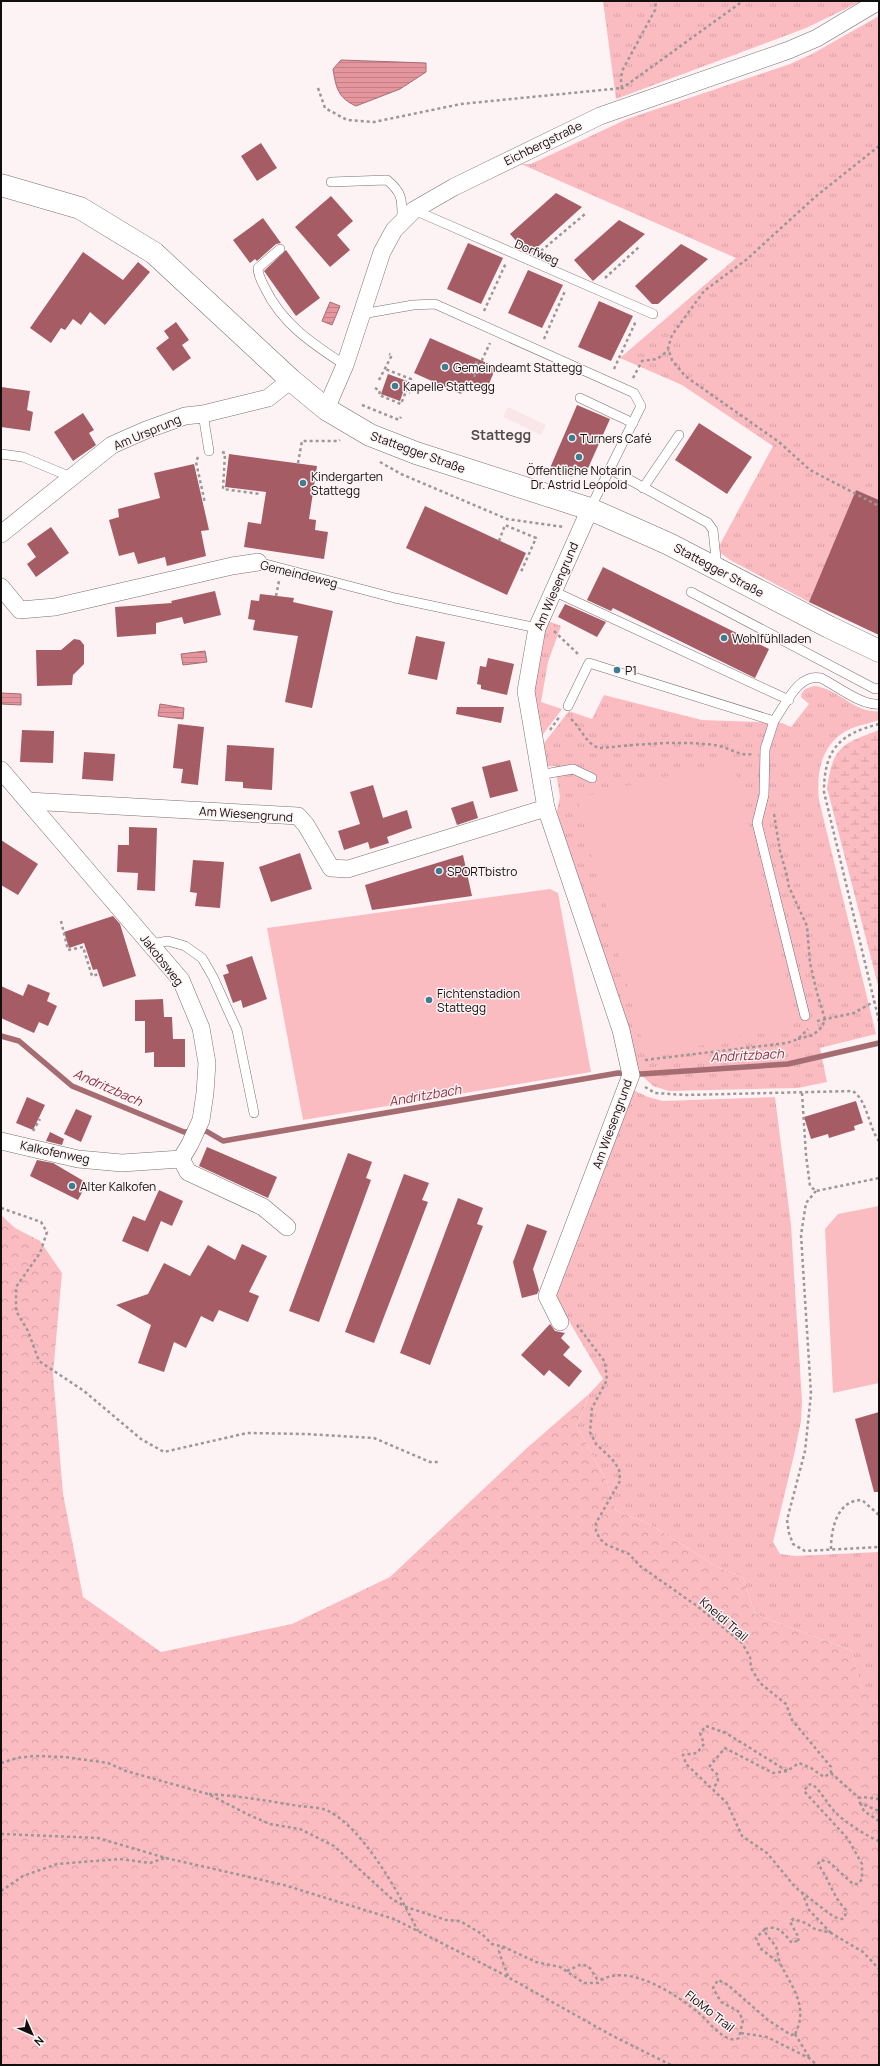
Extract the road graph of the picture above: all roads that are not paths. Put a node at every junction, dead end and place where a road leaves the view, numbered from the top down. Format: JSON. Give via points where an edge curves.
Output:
{"nodes":[{"id":1,"x":879,"y":1,"type":"edge"},
{"id":2,"x":331,"y":182,"type":"dead end"},
{"id":3,"x":1,"y":185,"type":"edge"},
{"id":4,"x":408,"y":215,"type":"junction"},
{"id":5,"x":280,"y":249,"type":"dead end"},
{"id":6,"x":362,"y":314,"type":"junction"},
{"id":7,"x":652,"y":314,"type":"dead end"},
{"id":8,"x":345,"y":365,"type":"junction"},
{"id":9,"x":290,"y":380,"type":"junction"},
{"id":10,"x":580,"y":398,"type":"dead end"},
{"id":11,"x":326,"y":409,"type":"junction"},
{"id":12,"x":203,"y":414,"type":"junction"},
{"id":13,"x":633,"y":423,"type":"junction"},
{"id":14,"x":680,"y":435,"type":"dead end"},
{"id":15,"x":209,"y":451,"type":"road end"},
{"id":16,"x":1,"y":454,"type":"edge"},
{"id":17,"x":610,"y":469,"type":"junction"},
{"id":18,"x":71,"y":477,"type":"junction"},
{"id":19,"x":643,"y":488,"type":"junction"},
{"id":20,"x":590,"y":509,"type":"junction"},
{"id":21,"x":1,"y":534,"type":"edge"},
{"id":22,"x":258,"y":562,"type":"joint"},
{"id":23,"x":717,"y":569,"type":"junction"},
{"id":24,"x":1,"y":587,"type":"edge"},
{"id":25,"x":553,"y":591,"type":"junction"},
{"id":26,"x":691,"y":592,"type":"dead end"},
{"id":27,"x":537,"y":628,"type":"junction"},
{"id":28,"x":879,"y":651,"type":"edge"},
{"id":29,"x":879,"y":688,"type":"edge"},
{"id":30,"x":789,"y":700,"type":"junction"},
{"id":31,"x":879,"y":704,"type":"edge"},
{"id":32,"x":568,"y":706,"type":"dead end"},
{"id":33,"x":774,"y":721,"type":"junction"},
{"id":34,"x":1,"y":770,"type":"edge"},
{"id":35,"x":539,"y":775,"type":"junction"},
{"id":36,"x":592,"y":778,"type":"dead end"},
{"id":37,"x":28,"y":801,"type":"junction"},
{"id":38,"x":546,"y":808,"type":"junction"},
{"id":39,"x":151,"y":944,"type":"junction"},
{"id":40,"x":806,"y":1020,"type":"road end"},
{"id":41,"x":254,"y":1113,"type":"dead end"},
{"id":42,"x":1,"y":1141,"type":"edge"},
{"id":43,"x":181,"y":1159,"type":"junction"},
{"id":44,"x":287,"y":1227,"type":"dead end"},
{"id":45,"x":567,"y":1321,"type":"road end"}],
"edges":[{"from":1,"to":4,"type":"street","name":"Eichbergstraße","via":[[817,38],[789,50],[600,116],[454,187]]},
{"from":2,"to":4,"type":"lane","via":[[387,180],[398,189]]},
{"from":3,"to":9,"type":"main road","name":"Stattegger Straße","via":[[80,208],[154,253]]},
{"from":4,"to":6,"type":"street","name":"Eichbergstraße","via":[[394,230],[382,252]]},
{"from":4,"to":7,"type":"lane","name":"Dorfweg","via":[[528,261]]},
{"from":5,"to":8,"type":"lane","via":[[258,268],[271,301],[287,322],[305,338]]},
{"from":6,"to":8,"type":"street","name":"Eichbergstraße"},
{"from":6,"to":13,"type":"lane","via":[[435,304],[634,393],[641,406]]},
{"from":8,"to":11,"type":"street","name":"Eichbergstraße"},
{"from":9,"to":11,"type":"main road","name":"Stattegger Straße"},
{"from":9,"to":12,"type":"street","name":"Am Ursprung","via":[[268,398]]},
{"from":10,"to":13,"type":"lane"},
{"from":11,"to":20,"type":"main road","name":"Stattegger Straße","via":[[370,435],[416,453]]},
{"from":12,"to":15,"type":"lane"},
{"from":12,"to":18,"type":"street","name":"Am Ursprung","via":[[185,416],[112,445]]},
{"from":13,"to":17,"type":"lane"},
{"from":14,"to":19,"type":"lane"},
{"from":16,"to":18,"type":"lane","via":[[23,457]]},
{"from":17,"to":19,"type":"lane"},
{"from":17,"to":20,"type":"lane"},
{"from":18,"to":21,"type":"street","name":"Am Ursprung"},
{"from":19,"to":23,"type":"lane","via":[[708,523],[713,530]]},
{"from":20,"to":23,"type":"main road","name":"Stattegger Straße","via":[[669,544]]},
{"from":20,"to":25,"type":"street","name":"Am Wiesengrund"},
{"from":22,"to":24,"type":"street","name":"Gemeindeweg","via":[[55,607],[20,610]]},
{"from":22,"to":27,"type":"lane","name":"Gemeindeweg","via":[[395,598]]},
{"from":23,"to":28,"type":"main road","name":"Stattegger Straße"},
{"from":25,"to":27,"type":"street","name":"Am Wiesengrund"},
{"from":25,"to":30,"type":"lane"},
{"from":26,"to":29,"type":"lane","via":[[875,689]]},
{"from":27,"to":35,"type":"street","name":"Am Wiesengrund","via":[[526,691]]},
{"from":30,"to":31,"type":"lane","via":[[804,680],[814,677],[821,678],[863,702]]},
{"from":30,"to":33,"type":"lane"},
{"from":32,"to":33,"type":"lane","via":[[589,663]]},
{"from":33,"to":40,"type":"lane","via":[[765,749],[764,795],[757,823]]},
{"from":34,"to":37,"type":"street","name":"Jakobsweg"},
{"from":35,"to":36,"type":"lane","via":[[573,769]]},
{"from":35,"to":38,"type":"street","name":"Am Wiesengrund"},
{"from":37,"to":38,"type":"street","name":"Am Wiesengrund","via":[[298,816],[331,868],[348,869]]},
{"from":37,"to":39,"type":"street","name":"Jakobsweg","via":[[70,853]]},
{"from":38,"to":45,"type":"street","name":"Am Wiesengrund","via":[[620,1030],[635,1087],[547,1296]]},
{"from":39,"to":41,"type":"lane","via":[[168,940],[185,946],[202,958],[237,1030]]},
{"from":39,"to":43,"type":"street","name":"Jakobsweg","via":[[181,980],[201,1028],[207,1063],[201,1120]]},
{"from":42,"to":43,"type":"street","name":"Kalkofenweg","via":[[78,1159],[122,1163]]},
{"from":43,"to":44,"type":"street","via":[[188,1172],[263,1207]]}]}
